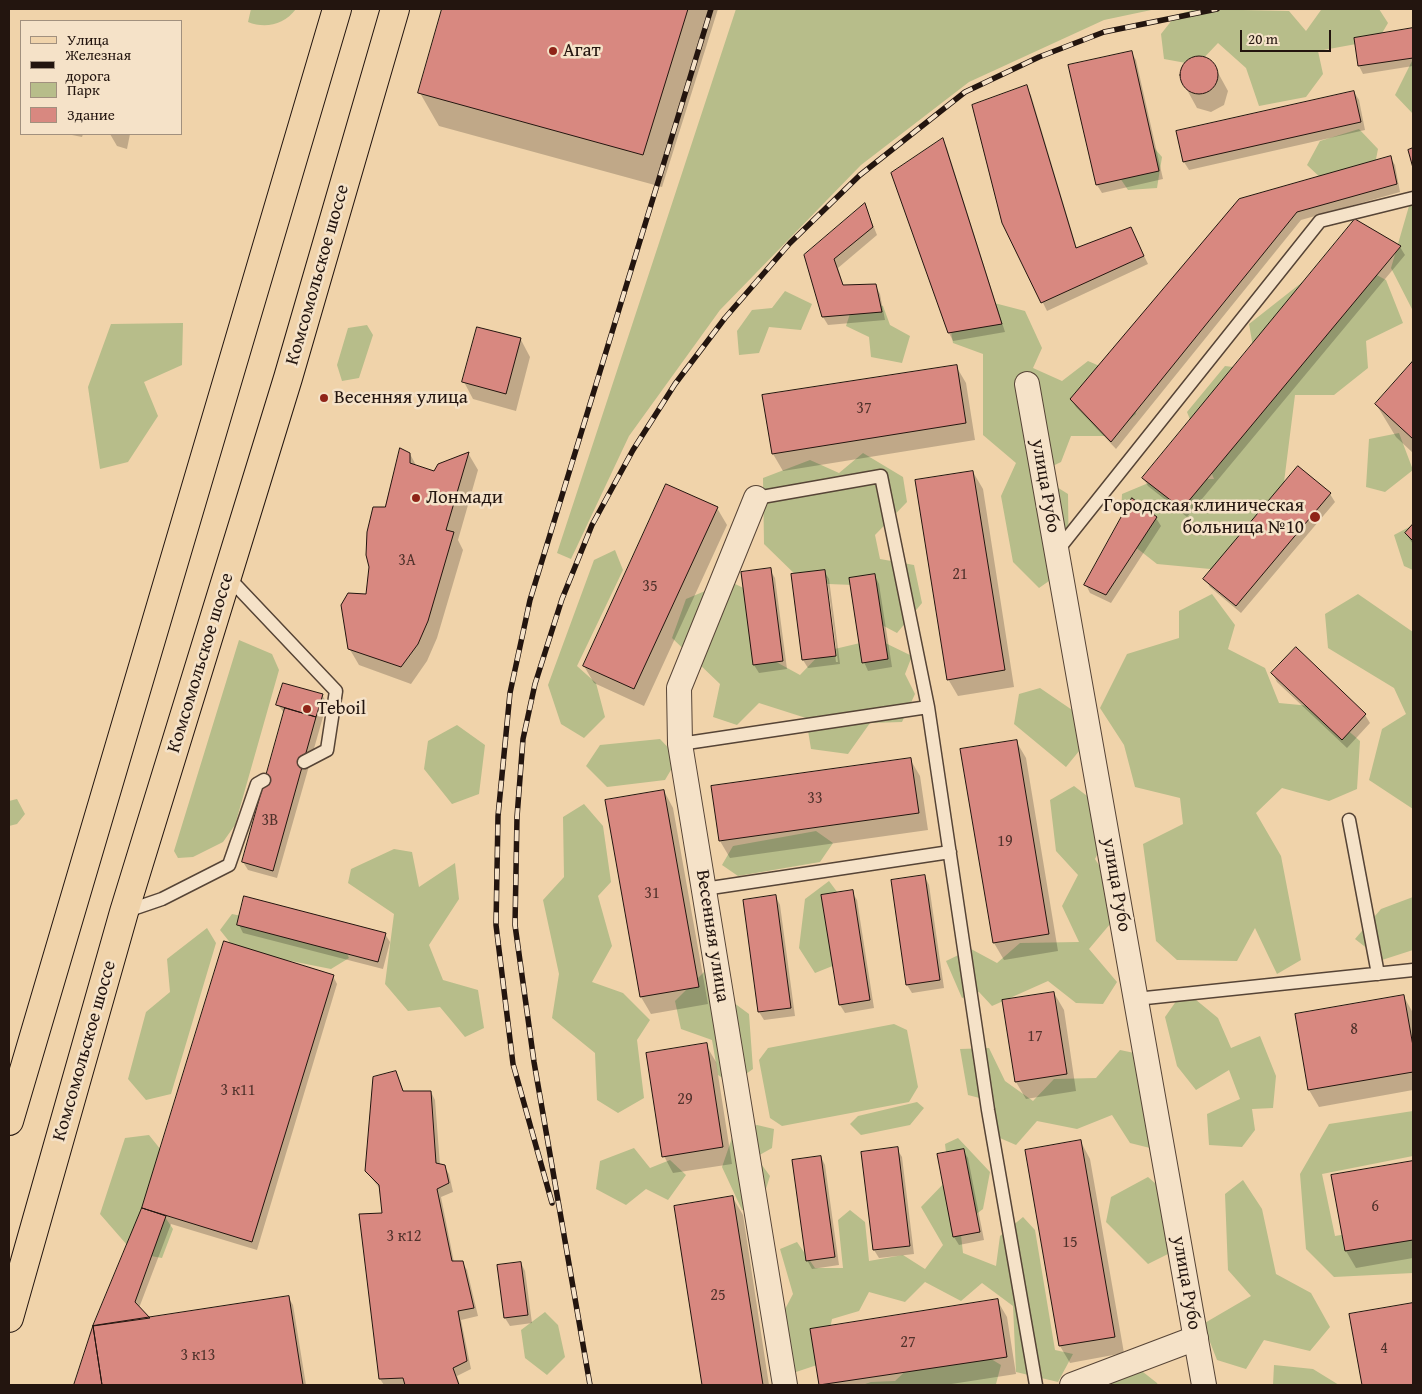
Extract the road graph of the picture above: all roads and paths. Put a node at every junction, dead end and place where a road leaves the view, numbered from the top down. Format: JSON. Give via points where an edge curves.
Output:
{"nodes":[{"id":1,"x":337,"y":9,"type":"edge"},
{"id":2,"x":395,"y":9,"type":"edge"},
{"id":3,"x":1413,"y":198,"type":"edge"},
{"id":4,"x":1027,"y":384,"type":"dead end"},
{"id":5,"x":756,"y":498,"type":"joint"},
{"id":6,"x":1057,"y":551,"type":"junction"},
{"id":7,"x":228,"y":577,"type":"junction"},
{"id":8,"x":928,"y":707,"type":"junction"},
{"id":9,"x":680,"y":744,"type":"junction"},
{"id":10,"x":304,"y":762,"type":"dead end"},
{"id":11,"x":264,"y":780,"type":"dead end"},
{"id":12,"x":1349,"y":820,"type":"dead end"},
{"id":13,"x":950,"y":852,"type":"junction"},
{"id":14,"x":704,"y":889,"type":"junction"},
{"id":15,"x":124,"y":912,"type":"junction"},
{"id":16,"x":1413,"y":970,"type":"edge"},
{"id":17,"x":1378,"y":974,"type":"junction"},
{"id":18,"x":1136,"y":999,"type":"junction"},
{"id":19,"x":9,"y":1121,"type":"edge"},
{"id":20,"x":9,"y":1318,"type":"edge"},
{"id":21,"x":1196,"y":1338,"type":"junction"},
{"id":22,"x":785,"y":1385,"type":"edge"},
{"id":23,"x":1036,"y":1385,"type":"edge"},
{"id":24,"x":1072,"y":1385,"type":"edge"},
{"id":25,"x":1204,"y":1385,"type":"edge"}],
"edges":[{"from":1,"to":19,"type":"main road"},
{"from":2,"to":7,"type":"main road","name":"Комсомольское шоссе"},
{"from":3,"to":6,"type":"lane","via":[[1320,220]]},
{"from":4,"to":6,"type":"street","name":"улица Рубо"},
{"from":5,"to":8,"type":"lane","via":[[881,476]]},
{"from":5,"to":9,"type":"street","name":"Весенняя улица","via":[[680,688]]},
{"from":6,"to":18,"type":"street","name":"улица Рубо"},
{"from":7,"to":10,"type":"lane","via":[[336,691],[327,750]]},
{"from":7,"to":15,"type":"main road","name":"Комсомольское шоссе"},
{"from":8,"to":9,"type":"lane"},
{"from":8,"to":13,"type":"lane"},
{"from":9,"to":14,"type":"street","name":"Весенняя улица"},
{"from":11,"to":15,"type":"lane","via":[[257,784],[229,866],[162,899]]},
{"from":12,"to":17,"type":"lane"},
{"from":13,"to":14,"type":"lane"},
{"from":13,"to":23,"type":"lane","via":[[988,1110]]},
{"from":14,"to":22,"type":"street","name":"Весенняя улица"},
{"from":15,"to":20,"type":"main road","name":"Комсомольское шоссе"},
{"from":16,"to":17,"type":"lane"},
{"from":17,"to":18,"type":"lane"},
{"from":18,"to":21,"type":"street","name":"улица Рубо"},
{"from":21,"to":24,"type":"street"},
{"from":21,"to":25,"type":"street","name":"улица Рубо"}]}
